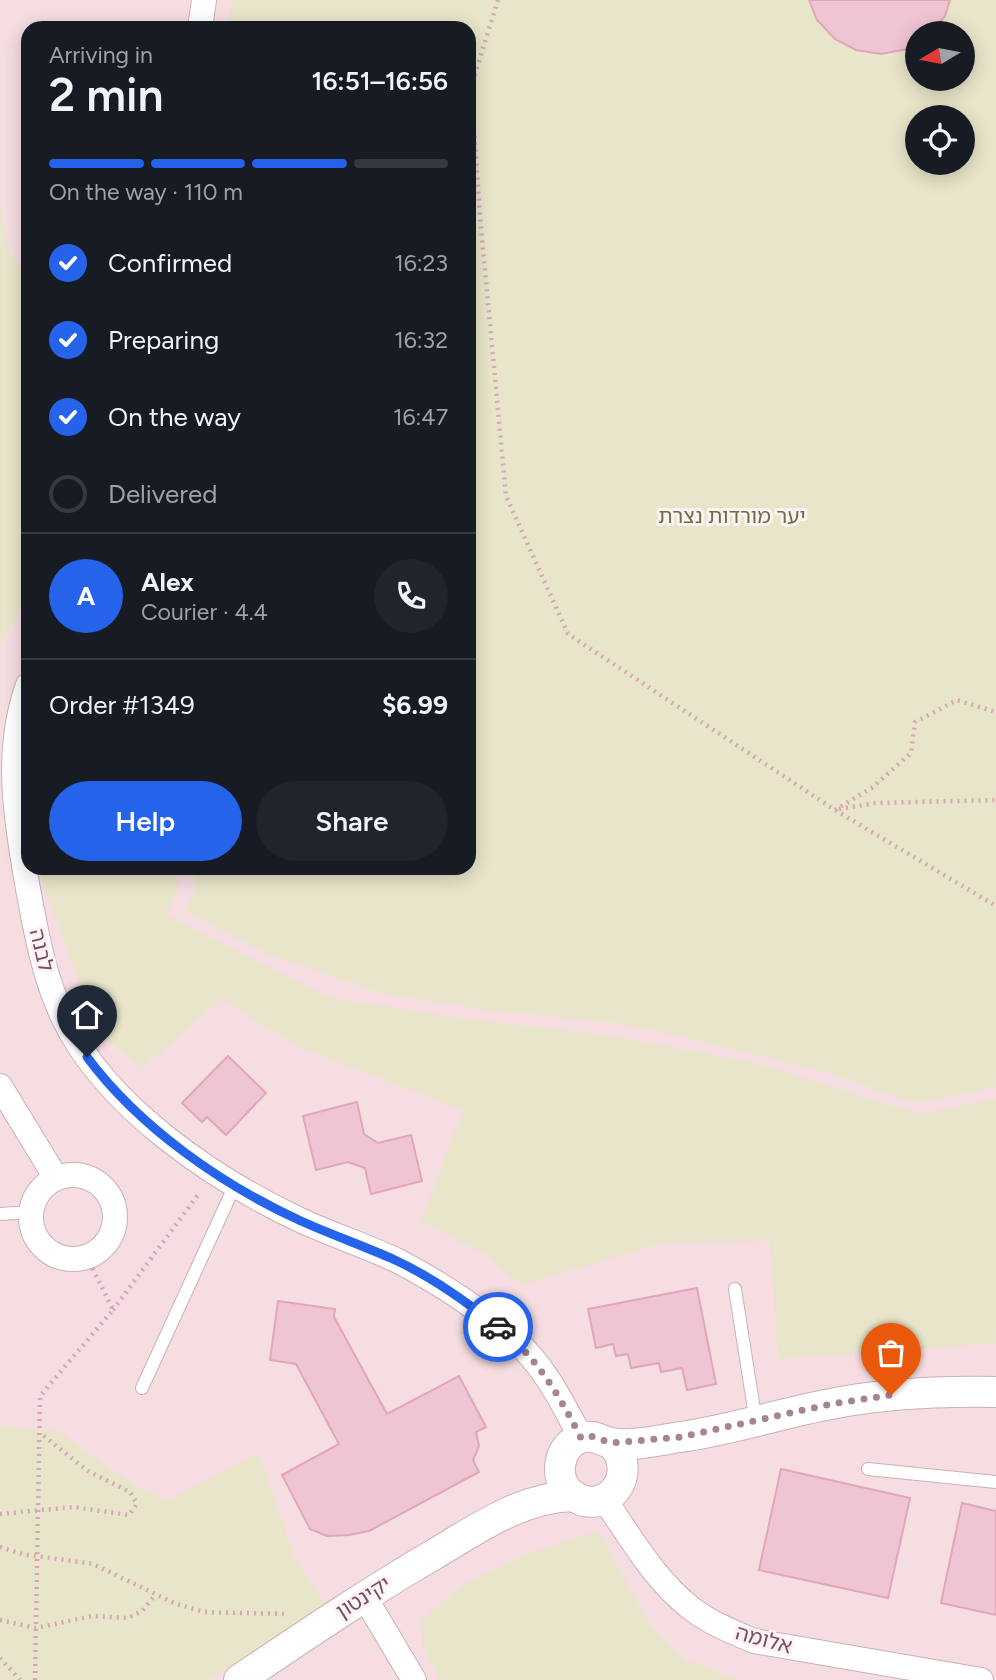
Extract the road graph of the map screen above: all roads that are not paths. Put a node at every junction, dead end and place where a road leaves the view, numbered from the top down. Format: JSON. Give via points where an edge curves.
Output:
{"nodes":[{"id":1,"x":204,"y":0,"type":"edge"},
{"id":2,"x":201,"y":21,"type":"edge"},
{"id":3,"x":21,"y":704,"type":"edge"},
{"id":4,"x":7,"y":744,"type":"edge"},
{"id":5,"x":21,"y":848,"type":"edge"},
{"id":6,"x":26,"y":875,"type":"edge"},
{"id":7,"x":0,"y":1086,"type":"edge"},
{"id":8,"x":56,"y":1178,"type":"junction"},
{"id":9,"x":225,"y":1178,"type":"junction"},
{"id":10,"x":32,"y":1212,"type":"junction"},
{"id":11,"x":0,"y":1214,"type":"edge"},
{"id":12,"x":735,"y":1289,"type":"dead end"},
{"id":13,"x":142,"y":1388,"type":"dead end"},
{"id":14,"x":996,"y":1392,"type":"edge"},
{"id":15,"x":757,"y":1422,"type":"junction"},
{"id":16,"x":681,"y":1437,"type":"junction"},
{"id":17,"x":581,"y":1438,"type":"junction"},
{"id":18,"x":611,"y":1443,"type":"junction"},
{"id":19,"x":560,"y":1460,"type":"junction"},
{"id":20,"x":868,"y":1469,"type":"dead end"},
{"id":21,"x":623,"y":1474,"type":"junction"},
{"id":22,"x":996,"y":1482,"type":"edge"},
{"id":23,"x":574,"y":1496,"type":"junction"},
{"id":24,"x":604,"y":1499,"type":"junction"},
{"id":25,"x":491,"y":1521,"type":"junction"},
{"id":26,"x":364,"y":1595,"type":"junction"},
{"id":27,"x":239,"y":1680,"type":"edge"},
{"id":28,"x":414,"y":1680,"type":"edge"},
{"id":29,"x":981,"y":1680,"type":"edge"}],
"edges":[{"from":1,"to":2,"type":"street"},
{"from":3,"to":4,"type":"street","name":"לבנה"},
{"from":4,"to":5,"type":"street","name":"לבנה"},
{"from":6,"to":9,"type":"street","name":"לבנה","via":[[44,968],[63,1017],[110,1087]]},
{"from":7,"to":8,"type":"street"},
{"from":8,"to":10,"type":"street","via":[[40,1192]]},
{"from":8,"to":10,"type":"street","via":[[83,1176],[106,1190],[115,1215],[108,1241],[87,1257],[73,1259],[47,1250],[32,1227]]},
{"from":9,"to":13,"type":"lane"},
{"from":9,"to":17,"type":"street","name":"לבנה","via":[[300,1220],[397,1261],[492,1322],[546,1375]]},
{"from":10,"to":11,"type":"lane"},
{"from":12,"to":15,"type":"lane"},
{"from":14,"to":15,"type":"street","via":[[891,1395]]},
{"from":15,"to":16,"type":"street"},
{"from":16,"to":18,"type":"street"},
{"from":16,"to":21,"type":"street"},
{"from":17,"to":18,"type":"street","via":[[591,1436]]},
{"from":17,"to":19,"type":"street","via":[[564,1450]]},
{"from":18,"to":21,"type":"street","via":[[622,1458]]},
{"from":19,"to":23,"type":"street","via":[[561,1480]]},
{"from":19,"to":25,"type":"street","name":"יקינטון"},
{"from":20,"to":22,"type":"lane"},
{"from":21,"to":24,"type":"street","via":[[619,1486]]},
{"from":23,"to":24,"type":"street"},
{"from":23,"to":25,"type":"street","name":"יקינטון","via":[[531,1502]]},
{"from":24,"to":29,"type":"street","name":"אלומה","via":[[653,1571],[691,1609],[723,1628],[754,1641]]},
{"from":25,"to":26,"type":"street","name":"יקינטון"},
{"from":26,"to":27,"type":"street","name":"יקינטון"},
{"from":26,"to":28,"type":"street"}]}
